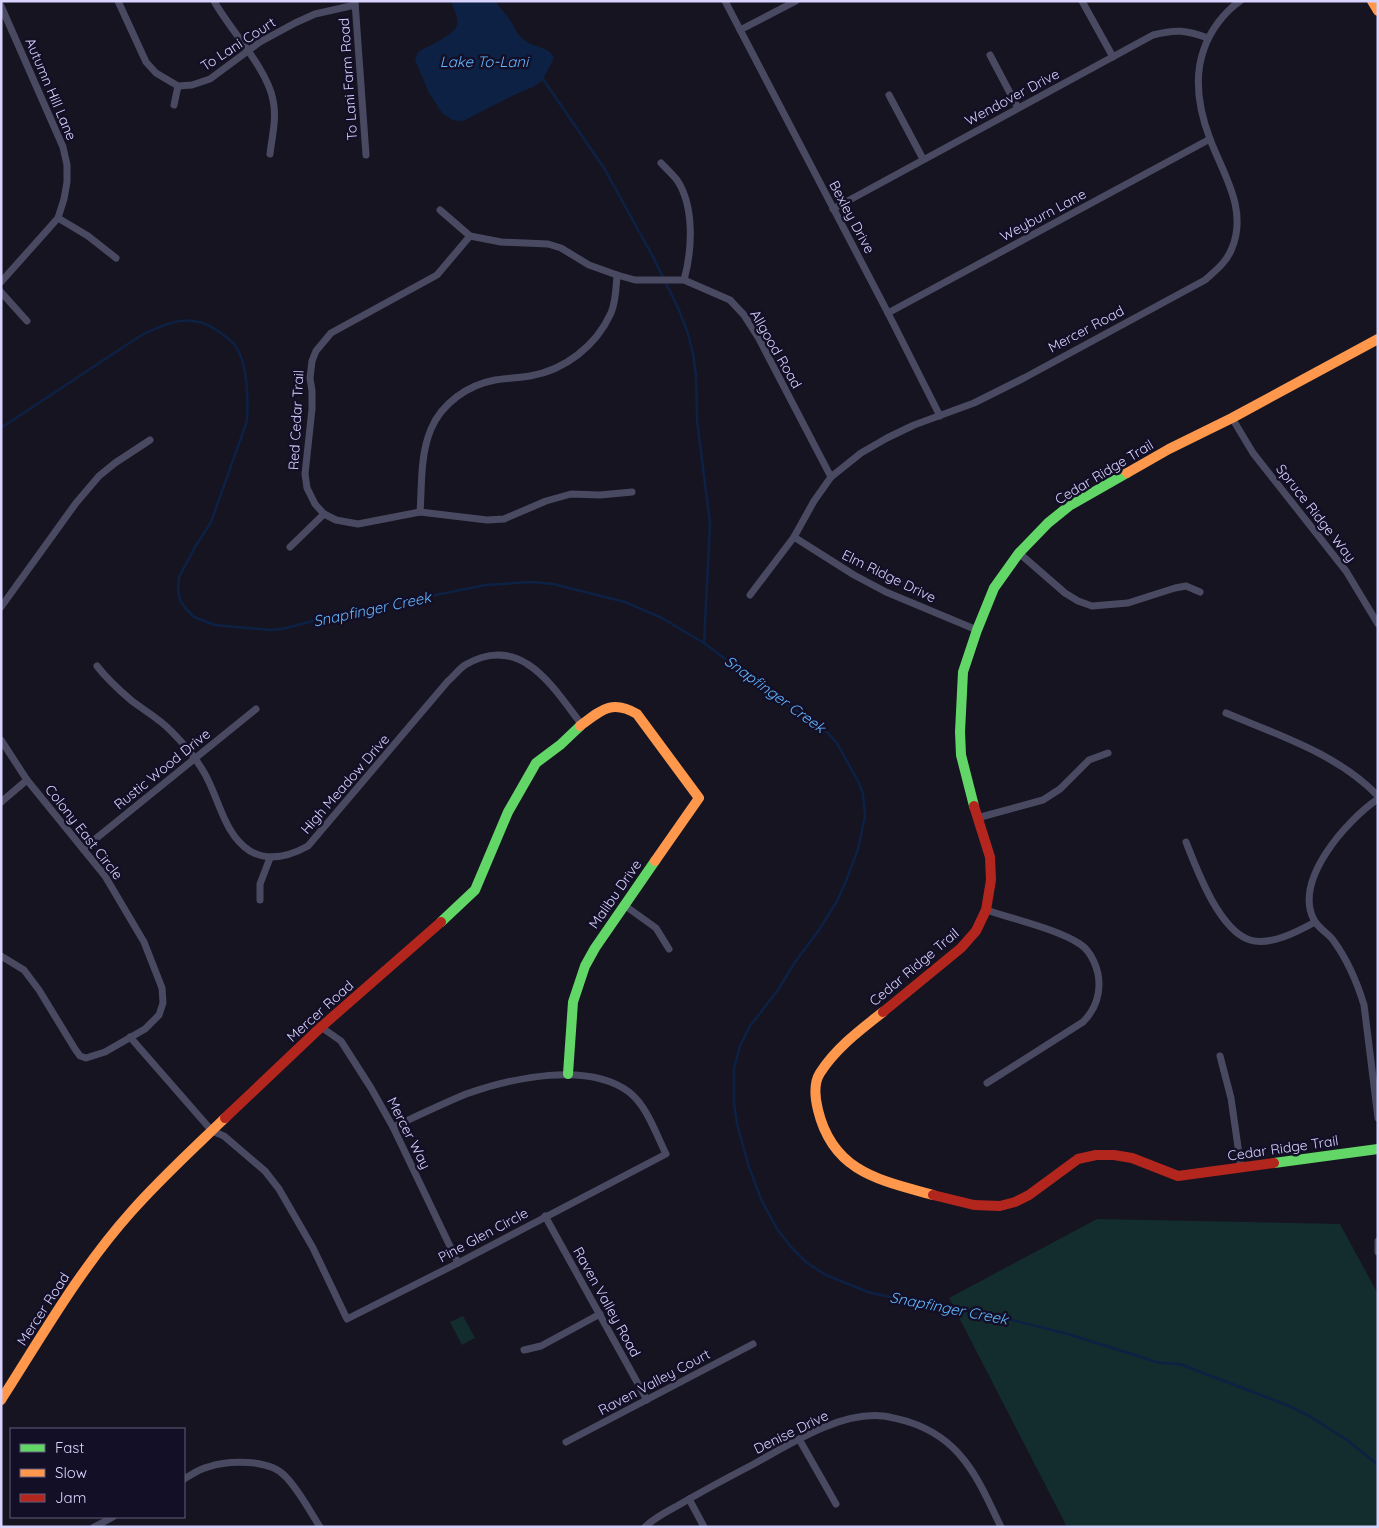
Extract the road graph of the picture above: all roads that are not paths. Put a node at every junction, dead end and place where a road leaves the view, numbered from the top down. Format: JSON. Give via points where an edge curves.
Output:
{"nodes":[{"id":1,"x":118,"y":1,"type":"edge"},
{"id":2,"x":725,"y":1,"type":"edge"},
{"id":3,"x":796,"y":1,"type":"edge"},
{"id":4,"x":1082,"y":1,"type":"edge"},
{"id":5,"x":1240,"y":1,"type":"edge"},
{"id":6,"x":1372,"y":1,"type":"edge"},
{"id":7,"x":216,"y":2,"type":"edge"},
{"id":8,"x":355,"y":3,"type":"edge"},
{"id":9,"x":1,"y":6,"type":"edge"},
{"id":10,"x":1378,"y":12,"type":"edge"},
{"id":11,"x":740,"y":30,"type":"junction"},
{"id":12,"x":1208,"y":38,"type":"junction"},
{"id":13,"x":248,"y":52,"type":"junction"},
{"id":14,"x":990,"y":55,"type":"dead end"},
{"id":15,"x":1112,"y":57,"type":"junction"},
{"id":16,"x":178,"y":86,"type":"junction"},
{"id":17,"x":889,"y":95,"type":"dead end"},
{"id":18,"x":174,"y":105,"type":"dead end"},
{"id":19,"x":1018,"y":108,"type":"junction"},
{"id":20,"x":1210,"y":139,"type":"junction"},
{"id":21,"x":270,"y":154,"type":"dead end"},
{"id":22,"x":366,"y":154,"type":"dead end"},
{"id":23,"x":923,"y":159,"type":"junction"},
{"id":24,"x":661,"y":162,"type":"dead end"},
{"id":25,"x":833,"y":208,"type":"junction"},
{"id":26,"x":440,"y":210,"type":"dead end"},
{"id":27,"x":58,"y":218,"type":"junction"},
{"id":28,"x":470,"y":236,"type":"junction"},
{"id":29,"x":116,"y":258,"type":"dead end"},
{"id":30,"x":617,"y":275,"type":"junction"},
{"id":31,"x":684,"y":280,"type":"junction"},
{"id":32,"x":1,"y":282,"type":"edge"},
{"id":33,"x":1,"y":292,"type":"edge"},
{"id":34,"x":888,"y":313,"type":"junction"},
{"id":35,"x":27,"y":322,"type":"dead end"},
{"id":36,"x":1378,"y":339,"type":"edge"},
{"id":37,"x":940,"y":416,"type":"junction"},
{"id":38,"x":1232,"y":418,"type":"junction"},
{"id":39,"x":150,"y":440,"type":"dead end"},
{"id":40,"x":831,"y":476,"type":"junction"},
{"id":41,"x":632,"y":492,"type":"dead end"},
{"id":42,"x":420,"y":512,"type":"junction"},
{"id":43,"x":324,"y":514,"type":"junction"},
{"id":44,"x":794,"y":537,"type":"junction"},
{"id":45,"x":290,"y":547,"type":"dead end"},
{"id":46,"x":1019,"y":553,"type":"junction"},
{"id":47,"x":1200,"y":592,"type":"dead end"},
{"id":48,"x":750,"y":595,"type":"dead end"},
{"id":49,"x":1,"y":607,"type":"edge"},
{"id":50,"x":1378,"y":624,"type":"edge"},
{"id":51,"x":977,"y":630,"type":"junction"},
{"id":52,"x":97,"y":666,"type":"dead end"},
{"id":53,"x":256,"y":709,"type":"dead end"},
{"id":54,"x":1226,"y":713,"type":"dead end"},
{"id":55,"x":582,"y":725,"type":"junction"},
{"id":56,"x":1,"y":740,"type":"edge"},
{"id":57,"x":663,"y":750,"type":"joint"},
{"id":58,"x":1108,"y":753,"type":"dead end"},
{"id":59,"x":195,"y":759,"type":"junction"},
{"id":60,"x":27,"y":780,"type":"junction"},
{"id":61,"x":1378,"y":798,"type":"edge"},
{"id":62,"x":1,"y":802,"type":"edge"},
{"id":63,"x":977,"y":818,"type":"junction"},
{"id":64,"x":1186,"y":842,"type":"dead end"},
{"id":65,"x":83,"y":849,"type":"junction"},
{"id":66,"x":270,"y":858,"type":"junction"},
{"id":67,"x":260,"y":900,"type":"dead end"},
{"id":68,"x":624,"y":905,"type":"junction"},
{"id":69,"x":986,"y":910,"type":"junction"},
{"id":70,"x":1315,"y":922,"type":"junction"},
{"id":71,"x":669,"y":949,"type":"dead end"},
{"id":72,"x":1,"y":956,"type":"edge"},
{"id":73,"x":321,"y":1027,"type":"junction"},
{"id":74,"x":130,"y":1037,"type":"junction"},
{"id":75,"x":1220,"y":1056,"type":"dead end"},
{"id":76,"x":568,"y":1074,"type":"junction"},
{"id":77,"x":987,"y":1083,"type":"dead end"},
{"id":78,"x":1378,"y":1118,"type":"edge"},
{"id":79,"x":393,"y":1127,"type":"junction"},
{"id":80,"x":212,"y":1131,"type":"junction"},
{"id":81,"x":1378,"y":1150,"type":"edge"},
{"id":82,"x":1241,"y":1168,"type":"junction"},
{"id":83,"x":545,"y":1216,"type":"junction"},
{"id":84,"x":1378,"y":1241,"type":"edge"},
{"id":85,"x":1378,"y":1252,"type":"edge"},
{"id":86,"x":458,"y":1263,"type":"junction"},
{"id":87,"x":600,"y":1314,"type":"junction"},
{"id":88,"x":753,"y":1344,"type":"dead end"},
{"id":89,"x":524,"y":1350,"type":"dead end"},
{"id":90,"x":1,"y":1400,"type":"edge"},
{"id":91,"x":647,"y":1400,"type":"junction"},
{"id":92,"x":799,"y":1439,"type":"junction"},
{"id":93,"x":566,"y":1442,"type":"dead end"},
{"id":94,"x":185,"y":1478,"type":"edge"},
{"id":95,"x":689,"y":1499,"type":"junction"},
{"id":96,"x":836,"y":1504,"type":"dead end"},
{"id":97,"x":111,"y":1518,"type":"edge"},
{"id":98,"x":94,"y":1527,"type":"edge"},
{"id":99,"x":320,"y":1527,"type":"edge"},
{"id":100,"x":645,"y":1527,"type":"edge"},
{"id":101,"x":704,"y":1527,"type":"edge"},
{"id":102,"x":1001,"y":1527,"type":"edge"}],
"edges":[{"from":1,"to":16,"type":"street","via":[[146,62],[156,73]]},
{"from":2,"to":11,"type":"street","name":"Bexley Drive"},
{"from":3,"to":11,"type":"street"},
{"from":4,"to":15,"type":"street"},
{"from":5,"to":12,"type":"street","name":"Mercer Road","via":[[1226,13]]},
{"from":6,"to":10,"type":"street"},
{"from":7,"to":13,"type":"street"},
{"from":8,"to":13,"type":"street","name":"To Lani Court","via":[[308,17],[276,32]]},
{"from":8,"to":22,"type":"street","name":"To Lani Farm Road"},
{"from":9,"to":27,"type":"street","name":"Autumn Hill Lane","via":[[63,147],[67,182]]},
{"from":11,"to":25,"type":"street","name":"Bexley Drive"},
{"from":12,"to":15,"type":"street","name":"Wendover Drive","via":[[1172,30],[1153,35]]},
{"from":12,"to":20,"type":"street","name":"Mercer Road","via":[[1199,62],[1197,82]]},
{"from":13,"to":16,"type":"street","name":"To Lani Court","via":[[210,79]]},
{"from":13,"to":21,"type":"street","via":[[261,71],[273,99]]},
{"from":14,"to":19,"type":"street"},
{"from":15,"to":19,"type":"street","name":"Wendover Drive"},
{"from":16,"to":18,"type":"street"},
{"from":17,"to":23,"type":"street"},
{"from":19,"to":23,"type":"street","name":"Wendover Drive"},
{"from":20,"to":34,"type":"street","name":"Weyburn Lane"},
{"from":20,"to":37,"type":"street","name":"Mercer Road","via":[[1233,193],[1238,220],[1232,250],[1222,265],[1205,280],[1024,378]]},
{"from":23,"to":25,"type":"street","name":"Wendover Drive"},
{"from":24,"to":31,"type":"street","via":[[678,181],[689,217],[689,261]]},
{"from":25,"to":34,"type":"street","name":"Bexley Drive"},
{"from":26,"to":28,"type":"street","name":"Allgood Road"},
{"from":27,"to":29,"type":"street"},
{"from":27,"to":32,"type":"street","name":"Autumn Hill Lane"},
{"from":28,"to":30,"type":"street","name":"Allgood Road","via":[[501,242],[548,244]]},
{"from":28,"to":43,"type":"street","name":"Red Cedar Trail","via":[[437,275],[331,333],[316,351],[310,378],[312,409],[305,474],[310,496]]},
{"from":30,"to":31,"type":"street","name":"Allgood Road","via":[[634,280]]},
{"from":30,"to":42,"type":"street","via":[[616,296],[610,313],[582,352],[556,369],[472,387],[444,408],[424,449]]},
{"from":31,"to":40,"type":"street","name":"Allgood Road","via":[[730,300],[744,315]]},
{"from":33,"to":35,"type":"street"},
{"from":34,"to":37,"type":"street","name":"Bexley Drive"},
{"from":36,"to":38,"type":"street","name":"Cedar Ridge Trail"},
{"from":37,"to":40,"type":"street","name":"Mercer Road","via":[[887,438]]},
{"from":38,"to":46,"type":"street","name":"Cedar Ridge Trail","via":[[1069,506]]},
{"from":38,"to":50,"type":"street","name":"Spruce Ridge Way","via":[[1253,453],[1346,571]]},
{"from":39,"to":49,"type":"street","via":[[100,476],[76,503]]},
{"from":40,"to":44,"type":"street","name":"Mercer Road"},
{"from":41,"to":42,"type":"street","via":[[571,494],[504,519]]},
{"from":42,"to":43,"type":"street","via":[[358,524]]},
{"from":43,"to":45,"type":"street"},
{"from":44,"to":48,"type":"street","name":"Mercer Road"},
{"from":44,"to":51,"type":"street","name":"Elm Ridge Drive","via":[[854,576]]},
{"from":46,"to":47,"type":"street","via":[[1065,593],[1092,606],[1128,603],[1186,586]]},
{"from":46,"to":51,"type":"street","name":"Cedar Ridge Trail","via":[[994,588]]},
{"from":51,"to":63,"type":"street","name":"Cedar Ridge Trail","via":[[963,672],[960,732],[961,756]]},
{"from":52,"to":59,"type":"street","via":[[113,684],[171,731]]},
{"from":53,"to":59,"type":"street","name":"Rustic Wood Drive"},
{"from":54,"to":61,"type":"street","via":[[1308,748],[1361,781]]},
{"from":55,"to":57,"type":"street","name":"Mercer Road","via":[[607,708],[625,707],[637,714]]},
{"from":55,"to":66,"type":"street","name":"High Meadow Drive","via":[[542,675],[524,661],[493,655],[479,659],[464,666],[448,681],[308,846]]},
{"from":55,"to":73,"type":"street","name":"Mercer Road","via":[[536,763],[508,812],[475,890]]},
{"from":56,"to":60,"type":"street","name":"Colony East Circle"},
{"from":57,"to":68,"type":"street","name":"Malibu Drive","via":[[699,798]]},
{"from":58,"to":63,"type":"street","via":[[1089,760],[1060,789],[1043,800]]},
{"from":59,"to":65,"type":"street","name":"Rustic Wood Drive"},
{"from":59,"to":66,"type":"street","via":[[238,841],[249,850]]},
{"from":60,"to":62,"type":"street"},
{"from":60,"to":65,"type":"street","name":"Colony East Circle"},
{"from":61,"to":70,"type":"street","via":[[1343,829],[1317,870],[1310,894]]},
{"from":63,"to":69,"type":"street","name":"Cedar Ridge Trail","via":[[991,866]]},
{"from":64,"to":70,"type":"street","via":[[1220,915],[1248,939],[1266,941],[1286,936]]},
{"from":65,"to":74,"type":"street","name":"Colony East Circle","via":[[105,876],[144,942],[162,988],[163,1003],[159,1015],[145,1029]]},
{"from":66,"to":67,"type":"street","via":[[260,884]]},
{"from":68,"to":71,"type":"street","via":[[656,928]]},
{"from":68,"to":76,"type":"street","name":"Malibu Drive","via":[[595,948],[579,982],[573,1002]]},
{"from":69,"to":77,"type":"street","via":[[1064,935],[1081,945],[1097,968],[1099,978],[1096,1002],[1083,1022]]},
{"from":69,"to":82,"type":"street","name":"Cedar Ridge Trail","via":[[976,931],[960,948],[848,1040],[819,1074],[815,1088],[820,1118],[838,1152],[876,1179],[974,1205],[1000,1206],[1015,1202],[1078,1159],[1096,1155],[1132,1158],[1178,1176]]},
{"from":70,"to":78,"type":"street","via":[[1332,939],[1359,988]]},
{"from":72,"to":74,"type":"street","name":"Colony East Circle","via":[[24,970],[40,990],[80,1056],[91,1058]]},
{"from":73,"to":79,"type":"street","name":"Mercer Way","via":[[341,1041]]},
{"from":73,"to":80,"type":"street","name":"Mercer Road"},
{"from":74,"to":80,"type":"street","name":"Pine Glen Circle"},
{"from":75,"to":82,"type":"street","via":[[1232,1098]]},
{"from":76,"to":79,"type":"street","name":"Pine Glen Circle","via":[[520,1080],[467,1094]]},
{"from":76,"to":83,"type":"street","name":"Pine Glen Circle","via":[[598,1078],[630,1093],[643,1108],[666,1154]]},
{"from":79,"to":86,"type":"street","name":"Mercer Way"},
{"from":80,"to":86,"type":"street","name":"Pine Glen Circle","via":[[224,1136],[265,1171],[280,1189],[347,1319]]},
{"from":80,"to":90,"type":"street","name":"Mercer Road","via":[[130,1214],[88,1266]]},
{"from":81,"to":82,"type":"street","name":"Cedar Ridge Trail"},
{"from":83,"to":86,"type":"street","name":"Pine Glen Circle"},
{"from":83,"to":87,"type":"street","name":"Raven Valley Road"},
{"from":84,"to":85,"type":"street"},
{"from":87,"to":89,"type":"street","via":[[541,1346]]},
{"from":87,"to":91,"type":"street","name":"Raven Valley Road"},
{"from":88,"to":91,"type":"street","name":"Raven Valley Court"},
{"from":91,"to":93,"type":"street","name":"Raven Valley Court"},
{"from":92,"to":95,"type":"street","name":"Denise Drive"},
{"from":92,"to":96,"type":"street"},
{"from":92,"to":102,"type":"street","name":"Denise Drive","via":[[833,1424],[862,1417],[882,1416],[920,1426],[938,1435],[964,1460]]},
{"from":94,"to":99,"type":"street","via":[[205,1467],[221,1463],[273,1467],[284,1475]]},
{"from":95,"to":100,"type":"street","name":"Denise Drive"},
{"from":95,"to":101,"type":"street"},
{"from":97,"to":98,"type":"street"}]}
